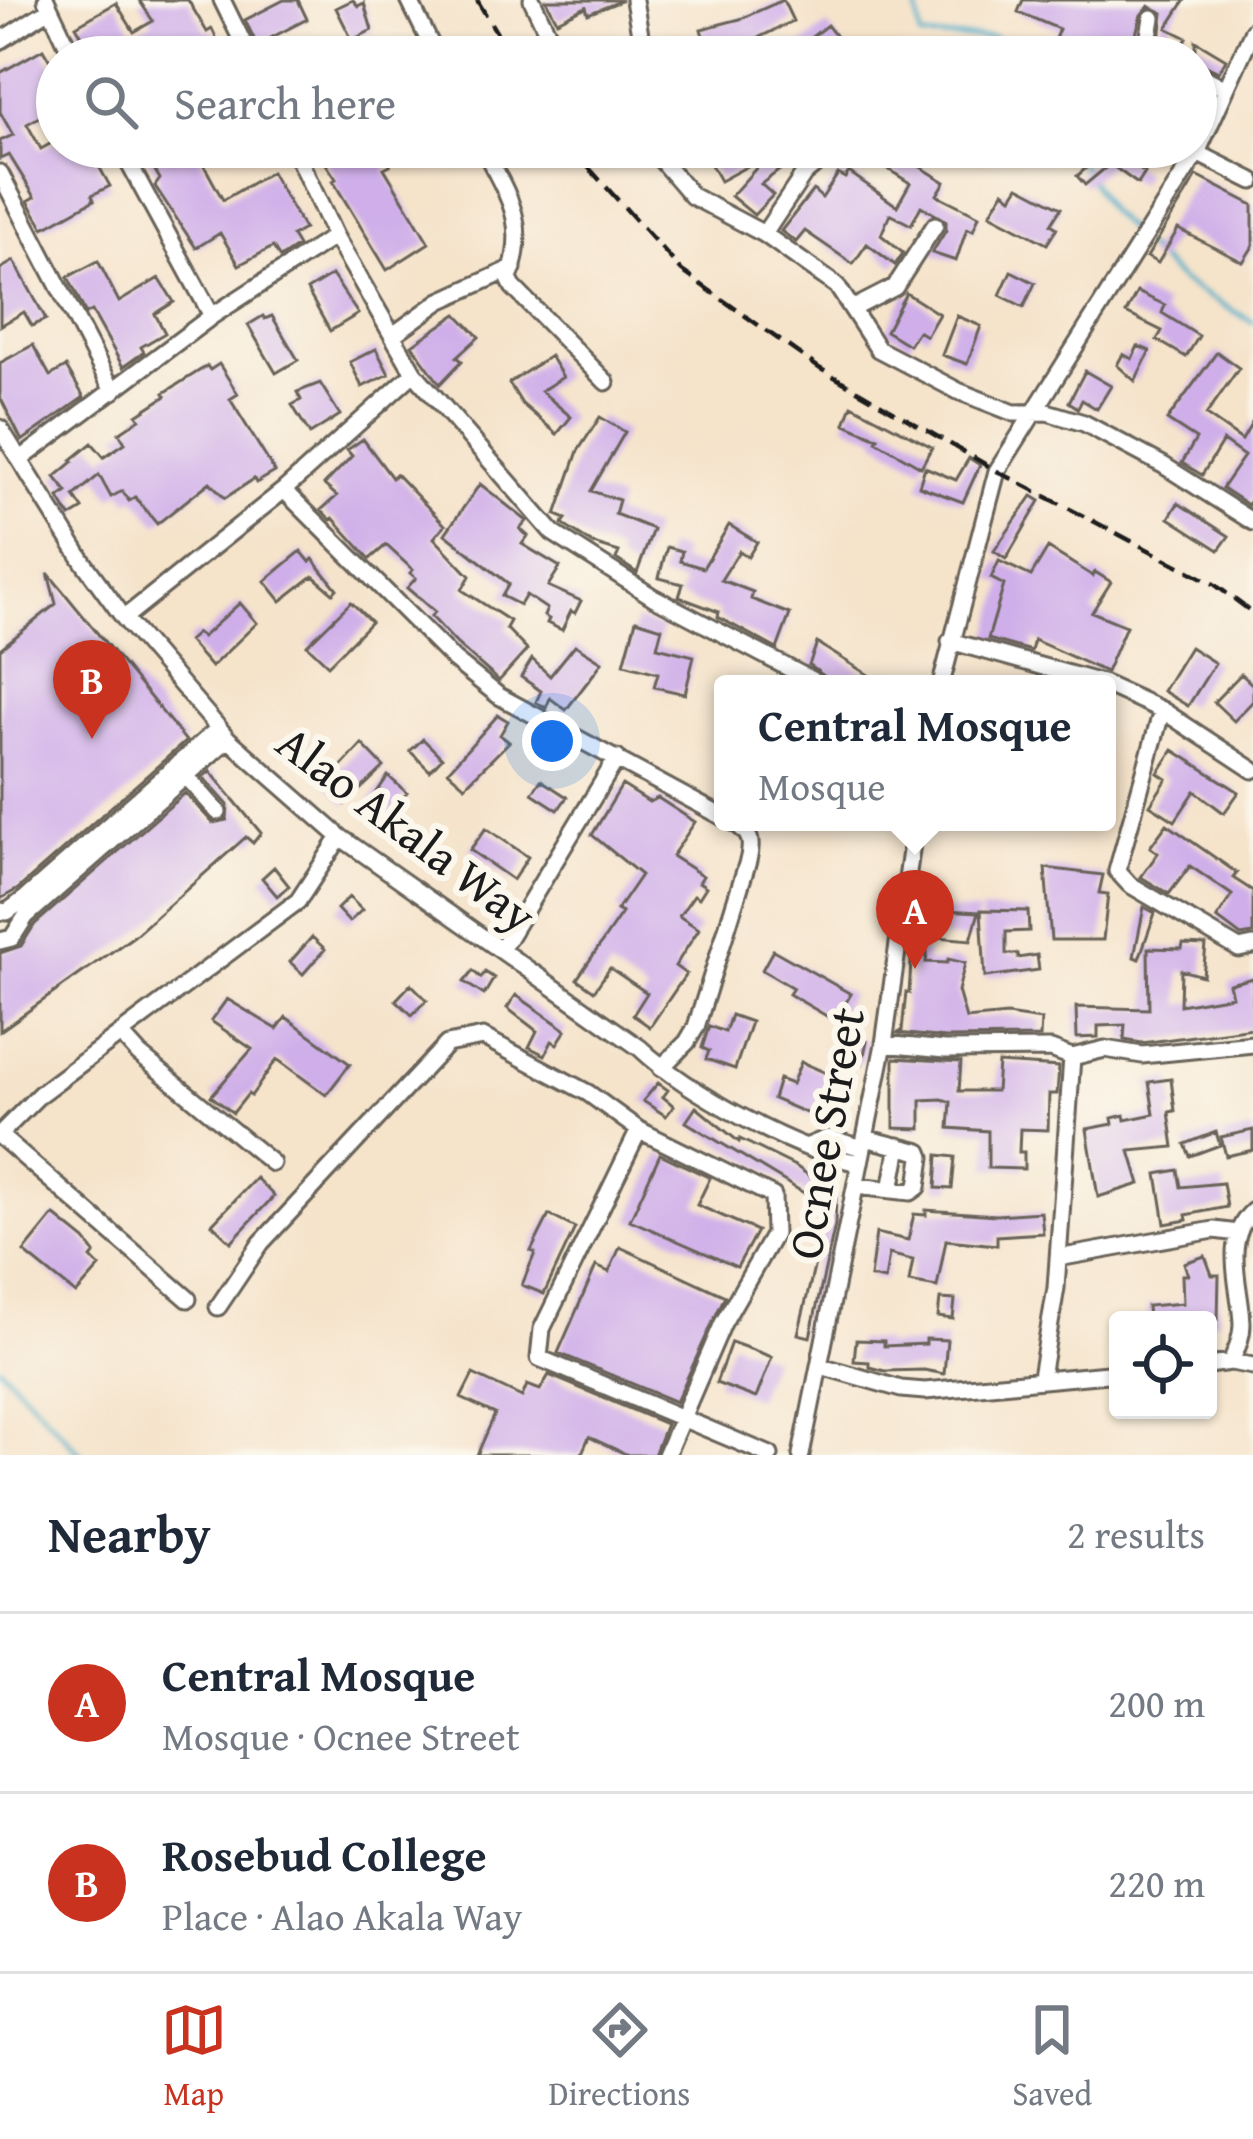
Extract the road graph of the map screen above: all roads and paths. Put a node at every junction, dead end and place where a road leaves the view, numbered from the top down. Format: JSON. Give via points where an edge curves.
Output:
{"nodes":[{"id":1,"x":222,"y":0,"type":"edge"},
{"id":2,"x":409,"y":0,"type":"edge"},
{"id":3,"x":532,"y":0,"type":"edge"},
{"id":4,"x":634,"y":0,"type":"edge"},
{"id":5,"x":48,"y":4,"type":"edge"},
{"id":6,"x":1152,"y":18,"type":"dead end"},
{"id":7,"x":1253,"y":30,"type":"edge"},
{"id":8,"x":64,"y":36,"type":"edge"},
{"id":9,"x":240,"y":36,"type":"edge"},
{"id":10,"x":427,"y":36,"type":"edge"},
{"id":11,"x":549,"y":36,"type":"edge"},
{"id":12,"x":640,"y":36,"type":"edge"},
{"id":13,"x":1146,"y":36,"type":"edge"},
{"id":14,"x":0,"y":41,"type":"edge"},
{"id":15,"x":1217,"y":84,"type":"edge"},
{"id":16,"x":1226,"y":89,"type":"junction"},
{"id":17,"x":1217,"y":109,"type":"edge"},
{"id":18,"x":1217,"y":165,"type":"edge"},
{"id":19,"x":131,"y":168,"type":"edge"},
{"id":20,"x":303,"y":168,"type":"edge"},
{"id":21,"x":493,"y":168,"type":"edge"},
{"id":22,"x":668,"y":168,"type":"edge"},
{"id":23,"x":811,"y":168,"type":"edge"},
{"id":24,"x":1188,"y":168,"type":"edge"},
{"id":25,"x":0,"y":173,"type":"edge"},
{"id":26,"x":1253,"y":181,"type":"edge"},
{"id":27,"x":935,"y":225,"type":"dead end"},
{"id":28,"x":764,"y":234,"type":"junction"},
{"id":29,"x":335,"y":236,"type":"junction"},
{"id":30,"x":513,"y":268,"type":"junction"},
{"id":31,"x":854,"y":308,"type":"junction"},
{"id":32,"x":212,"y":316,"type":"junction"},
{"id":33,"x":393,"y":335,"type":"junction"},
{"id":34,"x":414,"y":374,"type":"junction"},
{"id":35,"x":607,"y":382,"type":"dead end"},
{"id":36,"x":112,"y":391,"type":"junction"},
{"id":37,"x":1035,"y":412,"type":"junction"},
{"id":38,"x":0,"y":428,"type":"edge"},
{"id":39,"x":21,"y":459,"type":"junction"},
{"id":40,"x":284,"y":490,"type":"junction"},
{"id":41,"x":1253,"y":522,"type":"edge"},
{"id":42,"x":124,"y":618,"type":"junction"},
{"id":43,"x":950,"y":641,"type":"junction"},
{"id":44,"x":801,"y":675,"type":"edge"},
{"id":45,"x":943,"y":675,"type":"edge"},
{"id":46,"x":1071,"y":675,"type":"edge"},
{"id":47,"x":1116,"y":689,"type":"edge"},
{"id":48,"x":1162,"y":710,"type":"junction"},
{"id":49,"x":223,"y":734,"type":"junction"},
{"id":50,"x":617,"y":758,"type":"junction"},
{"id":51,"x":1253,"y":770,"type":"edge"},
{"id":52,"x":187,"y":777,"type":"junction"},
{"id":53,"x":218,"y":812,"type":"dead end"},
{"id":54,"x":714,"y":812,"type":"edge"},
{"id":55,"x":746,"y":831,"type":"edge"},
{"id":56,"x":914,"y":831,"type":"edge"},
{"id":57,"x":340,"y":837,"type":"junction"},
{"id":58,"x":8,"y":916,"type":"edge"},
{"id":59,"x":0,"y":941,"type":"edge"},
{"id":60,"x":1253,"y":946,"type":"edge"},
{"id":61,"x":501,"y":950,"type":"junction"},
{"id":62,"x":122,"y":1034,"type":"junction"},
{"id":63,"x":884,"y":1043,"type":"junction"},
{"id":64,"x":1253,"y":1044,"type":"edge"},
{"id":65,"x":1072,"y":1058,"type":"junction"},
{"id":66,"x":661,"y":1068,"type":"junction"},
{"id":67,"x":639,"y":1130,"type":"junction"},
{"id":68,"x":0,"y":1135,"type":"edge"},
{"id":69,"x":840,"y":1140,"type":"junction"},
{"id":70,"x":864,"y":1143,"type":"junction"},
{"id":71,"x":899,"y":1146,"type":"junction"},
{"id":72,"x":803,"y":1148,"type":"junction"},
{"id":73,"x":833,"y":1157,"type":"junction"},
{"id":74,"x":272,"y":1162,"type":"dead end"},
{"id":75,"x":855,"y":1189,"type":"junction"},
{"id":76,"x":891,"y":1190,"type":"junction"},
{"id":77,"x":1253,"y":1211,"type":"edge"},
{"id":78,"x":1238,"y":1233,"type":"junction"},
{"id":79,"x":1058,"y":1258,"type":"junction"},
{"id":80,"x":188,"y":1299,"type":"dead end"},
{"id":81,"x":218,"y":1307,"type":"dead end"},
{"id":82,"x":1231,"y":1362,"type":"junction"},
{"id":83,"x":1217,"y":1364,"type":"edge"},
{"id":84,"x":821,"y":1366,"type":"junction"},
{"id":85,"x":1253,"y":1366,"type":"edge"},
{"id":86,"x":1109,"y":1373,"type":"edge"},
{"id":87,"x":1040,"y":1377,"type":"junction"},
{"id":88,"x":682,"y":1421,"type":"junction"},
{"id":89,"x":666,"y":1455,"type":"edge"},
{"id":90,"x":770,"y":1455,"type":"edge"},
{"id":91,"x":801,"y":1455,"type":"edge"}],
"edges":[{"from":1,"to":9,"type":"street"},
{"from":2,"to":10,"type":"street"},
{"from":3,"to":11,"type":"street"},
{"from":4,"to":12,"type":"street"},
{"from":5,"to":8,"type":"street"},
{"from":5,"to":14,"type":"street"},
{"from":6,"to":13,"type":"street"},
{"from":7,"to":16,"type":"street"},
{"from":15,"to":16,"type":"street"},
{"from":16,"to":17,"type":"street"},
{"from":18,"to":26,"type":"street"},
{"from":19,"to":32,"type":"street"},
{"from":20,"to":29,"type":"street"},
{"from":21,"to":30,"type":"street","via":[[517,216]]},
{"from":22,"to":28,"type":"street","via":[[692,196]]},
{"from":23,"to":28,"type":"street"},
{"from":24,"to":37,"type":"street"},
{"from":25,"to":36,"type":"street"},
{"from":27,"to":31,"type":"street","via":[[895,287]]},
{"from":28,"to":31,"type":"street","via":[[837,286]]},
{"from":29,"to":32,"type":"street"},
{"from":29,"to":33,"type":"street"},
{"from":30,"to":33,"type":"street"},
{"from":30,"to":35,"type":"street","via":[[513,287]]},
{"from":31,"to":37,"type":"street","via":[[878,349],[958,391],[1014,413]]},
{"from":32,"to":36,"type":"street"},
{"from":33,"to":34,"type":"street"},
{"from":34,"to":40,"type":"street"},
{"from":34,"to":44,"type":"street","via":[[567,545]]},
{"from":36,"to":39,"type":"street"},
{"from":37,"to":41,"type":"street","via":[[1084,423]]},
{"from":37,"to":43,"type":"street","via":[[997,471]]},
{"from":38,"to":39,"type":"street","name":"Alao Akala Way"},
{"from":39,"to":42,"type":"street","name":"Alao Akala Way"},
{"from":40,"to":42,"type":"street"},
{"from":40,"to":50,"type":"street","via":[[477,679]]},
{"from":42,"to":49,"type":"street","name":"Alao Akala Way"},
{"from":43,"to":45,"type":"street"},
{"from":43,"to":46,"type":"street"},
{"from":47,"to":48,"type":"street"},
{"from":48,"to":51,"type":"street"},
{"from":48,"to":60,"type":"street","via":[[1117,872],[1239,949]]},
{"from":49,"to":52,"type":"street"},
{"from":49,"to":57,"type":"street","name":"Alao Akala Way"},
{"from":49,"to":58,"type":"street"},
{"from":50,"to":54,"type":"street"},
{"from":50,"to":61,"type":"street"},
{"from":52,"to":53,"type":"street"},
{"from":52,"to":58,"type":"street"},
{"from":55,"to":66,"type":"street","via":[[753,842],[696,1027]]},
{"from":56,"to":63,"type":"street","name":"Ocnee Street"},
{"from":57,"to":61,"type":"street","name":"Alao Akala Way"},
{"from":57,"to":62,"type":"street","via":[[298,901]]},
{"from":58,"to":59,"type":"street","via":[[12,938]]},
{"from":61,"to":66,"type":"street","name":"Alao Akala Way"},
{"from":62,"to":68,"type":"street","via":[[40,1094]]},
{"from":62,"to":74,"type":"street"},
{"from":63,"to":65,"type":"street","via":[[1051,1049]]},
{"from":63,"to":70,"type":"street","name":"Ocnee Street"},
{"from":64,"to":65,"type":"street","via":[[1142,1055],[1105,1049]]},
{"from":65,"to":79,"type":"street"},
{"from":66,"to":72,"type":"street","name":"Alao Akala Way"},
{"from":67,"to":81,"type":"street","via":[[483,1037],[448,1043],[262,1243]]},
{"from":67,"to":88,"type":"street","via":[[772,1196],[774,1234],[723,1323]]},
{"from":67,"to":88,"type":"street","via":[[542,1329],[539,1358]]},
{"from":68,"to":80,"type":"street"},
{"from":69,"to":70,"type":"street"},
{"from":69,"to":70,"type":"street"},
{"from":69,"to":72,"type":"street"},
{"from":70,"to":71,"type":"street"},
{"from":70,"to":73,"type":"street","name":"Alao Akala Way"},
{"from":70,"to":75,"type":"street","name":"Ocnee Street"},
{"from":71,"to":76,"type":"street"},
{"from":71,"to":76,"type":"street","via":[[921,1154],[918,1187]]},
{"from":72,"to":73,"type":"street","name":"Alao Akala Way"},
{"from":73,"to":75,"type":"street"},
{"from":75,"to":76,"type":"street"},
{"from":75,"to":84,"type":"street","name":"Ocnee Street"},
{"from":77,"to":78,"type":"street"},
{"from":78,"to":79,"type":"street","via":[[1214,1230]]},
{"from":78,"to":82,"type":"street","via":[[1242,1325]]},
{"from":79,"to":87,"type":"street"},
{"from":82,"to":83,"type":"street"},
{"from":82,"to":85,"type":"street"},
{"from":84,"to":87,"type":"street","via":[[901,1389]]},
{"from":84,"to":91,"type":"street","name":"Ocnee Street"},
{"from":86,"to":87,"type":"street"},
{"from":88,"to":89,"type":"street"},
{"from":88,"to":90,"type":"street"}]}
